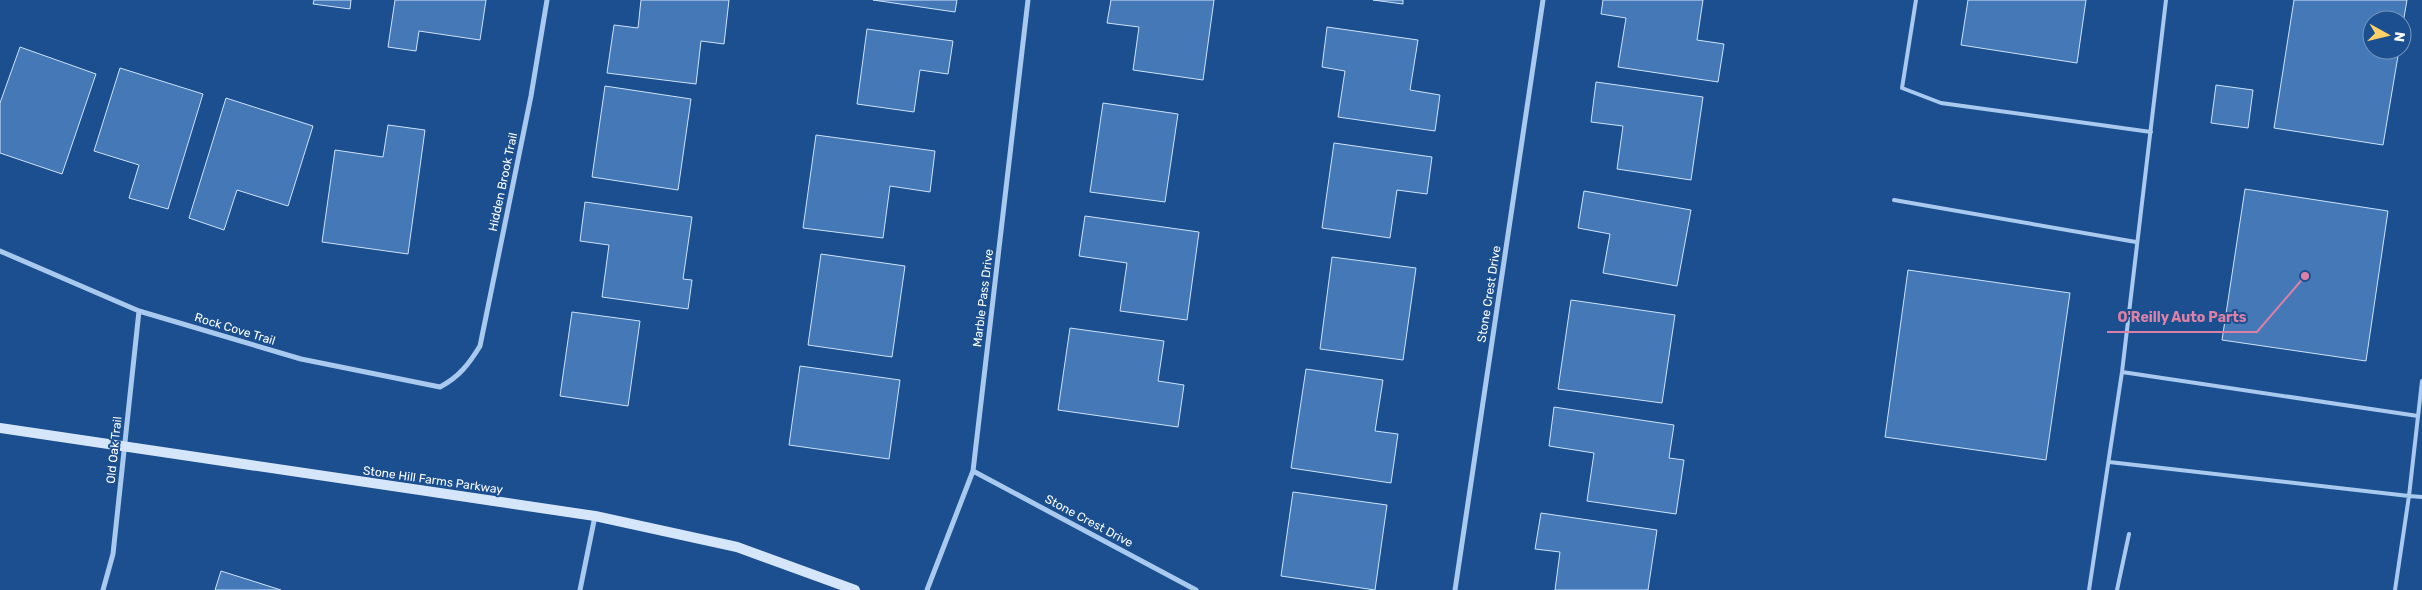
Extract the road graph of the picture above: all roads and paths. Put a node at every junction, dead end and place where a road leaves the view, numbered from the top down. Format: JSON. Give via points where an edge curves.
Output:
{"nodes":[{"id":1,"x":547,"y":0,"type":"edge"},
{"id":2,"x":1028,"y":0,"type":"edge"},
{"id":3,"x":1544,"y":0,"type":"edge"},
{"id":4,"x":1916,"y":0,"type":"edge"},
{"id":5,"x":2166,"y":0,"type":"edge"},
{"id":6,"x":2151,"y":132,"type":"junction"},
{"id":7,"x":1894,"y":200,"type":"dead end"},
{"id":8,"x":2136,"y":242,"type":"junction"},
{"id":9,"x":0,"y":251,"type":"edge"},
{"id":10,"x":139,"y":311,"type":"junction"},
{"id":11,"x":468,"y":365,"type":"joint"},
{"id":12,"x":2122,"y":372,"type":"junction"},
{"id":13,"x":2422,"y":381,"type":"edge"},
{"id":14,"x":2418,"y":416,"type":"junction"},
{"id":15,"x":0,"y":428,"type":"edge"},
{"id":16,"x":124,"y":446,"type":"junction"},
{"id":17,"x":2109,"y":462,"type":"junction"},
{"id":18,"x":973,"y":471,"type":"junction"},
{"id":19,"x":2410,"y":496,"type":"junction"},
{"id":20,"x":2422,"y":497,"type":"edge"},
{"id":21,"x":595,"y":516,"type":"junction"},
{"id":22,"x":2129,"y":534,"type":"dead end"},
{"id":23,"x":103,"y":590,"type":"edge"},
{"id":24,"x":580,"y":590,"type":"edge"},
{"id":25,"x":855,"y":590,"type":"edge"},
{"id":26,"x":927,"y":590,"type":"edge"},
{"id":27,"x":1196,"y":590,"type":"edge"},
{"id":28,"x":1455,"y":590,"type":"edge"},
{"id":29,"x":2089,"y":590,"type":"edge"},
{"id":30,"x":2117,"y":590,"type":"edge"},
{"id":31,"x":2395,"y":590,"type":"edge"}],
"edges":[{"from":1,"to":11,"type":"street","name":"Hidden Brook Trail","via":[[531,96],[480,346]]},
{"from":2,"to":18,"type":"street","name":"Marble Pass Drive"},
{"from":3,"to":28,"type":"street","name":"Stone Crest Drive"},
{"from":4,"to":6,"type":"lane","via":[[1902,88],[1941,102]]},
{"from":5,"to":6,"type":"lane"},
{"from":6,"to":8,"type":"lane"},
{"from":7,"to":8,"type":"lane"},
{"from":8,"to":12,"type":"lane"},
{"from":9,"to":10,"type":"street","name":"Rock Cove Trail"},
{"from":10,"to":11,"type":"street","name":"Rock Cove Trail","via":[[301,359],[440,387]]},
{"from":10,"to":16,"type":"street","name":"Old Oak Trail"},
{"from":12,"to":14,"type":"lane"},
{"from":12,"to":17,"type":"lane"},
{"from":13,"to":14,"type":"lane"},
{"from":14,"to":19,"type":"lane"},
{"from":15,"to":16,"type":"street","name":"Stone Hill Farms Parkway"},
{"from":16,"to":21,"type":"street","name":"Stone Hill Farms Parkway"},
{"from":16,"to":23,"type":"street","name":"Old Oak Trail","via":[[113,554]]},
{"from":17,"to":19,"type":"lane"},
{"from":17,"to":29,"type":"lane"},
{"from":18,"to":26,"type":"street","name":"Marble Pass Drive"},
{"from":18,"to":27,"type":"street","name":"Stone Crest Drive"},
{"from":19,"to":20,"type":"lane"},
{"from":19,"to":31,"type":"lane"},
{"from":21,"to":24,"type":"street"},
{"from":21,"to":25,"type":"street","name":"Stone Hill Farms Parkway","via":[[737,547]]},
{"from":22,"to":30,"type":"lane"}]}
